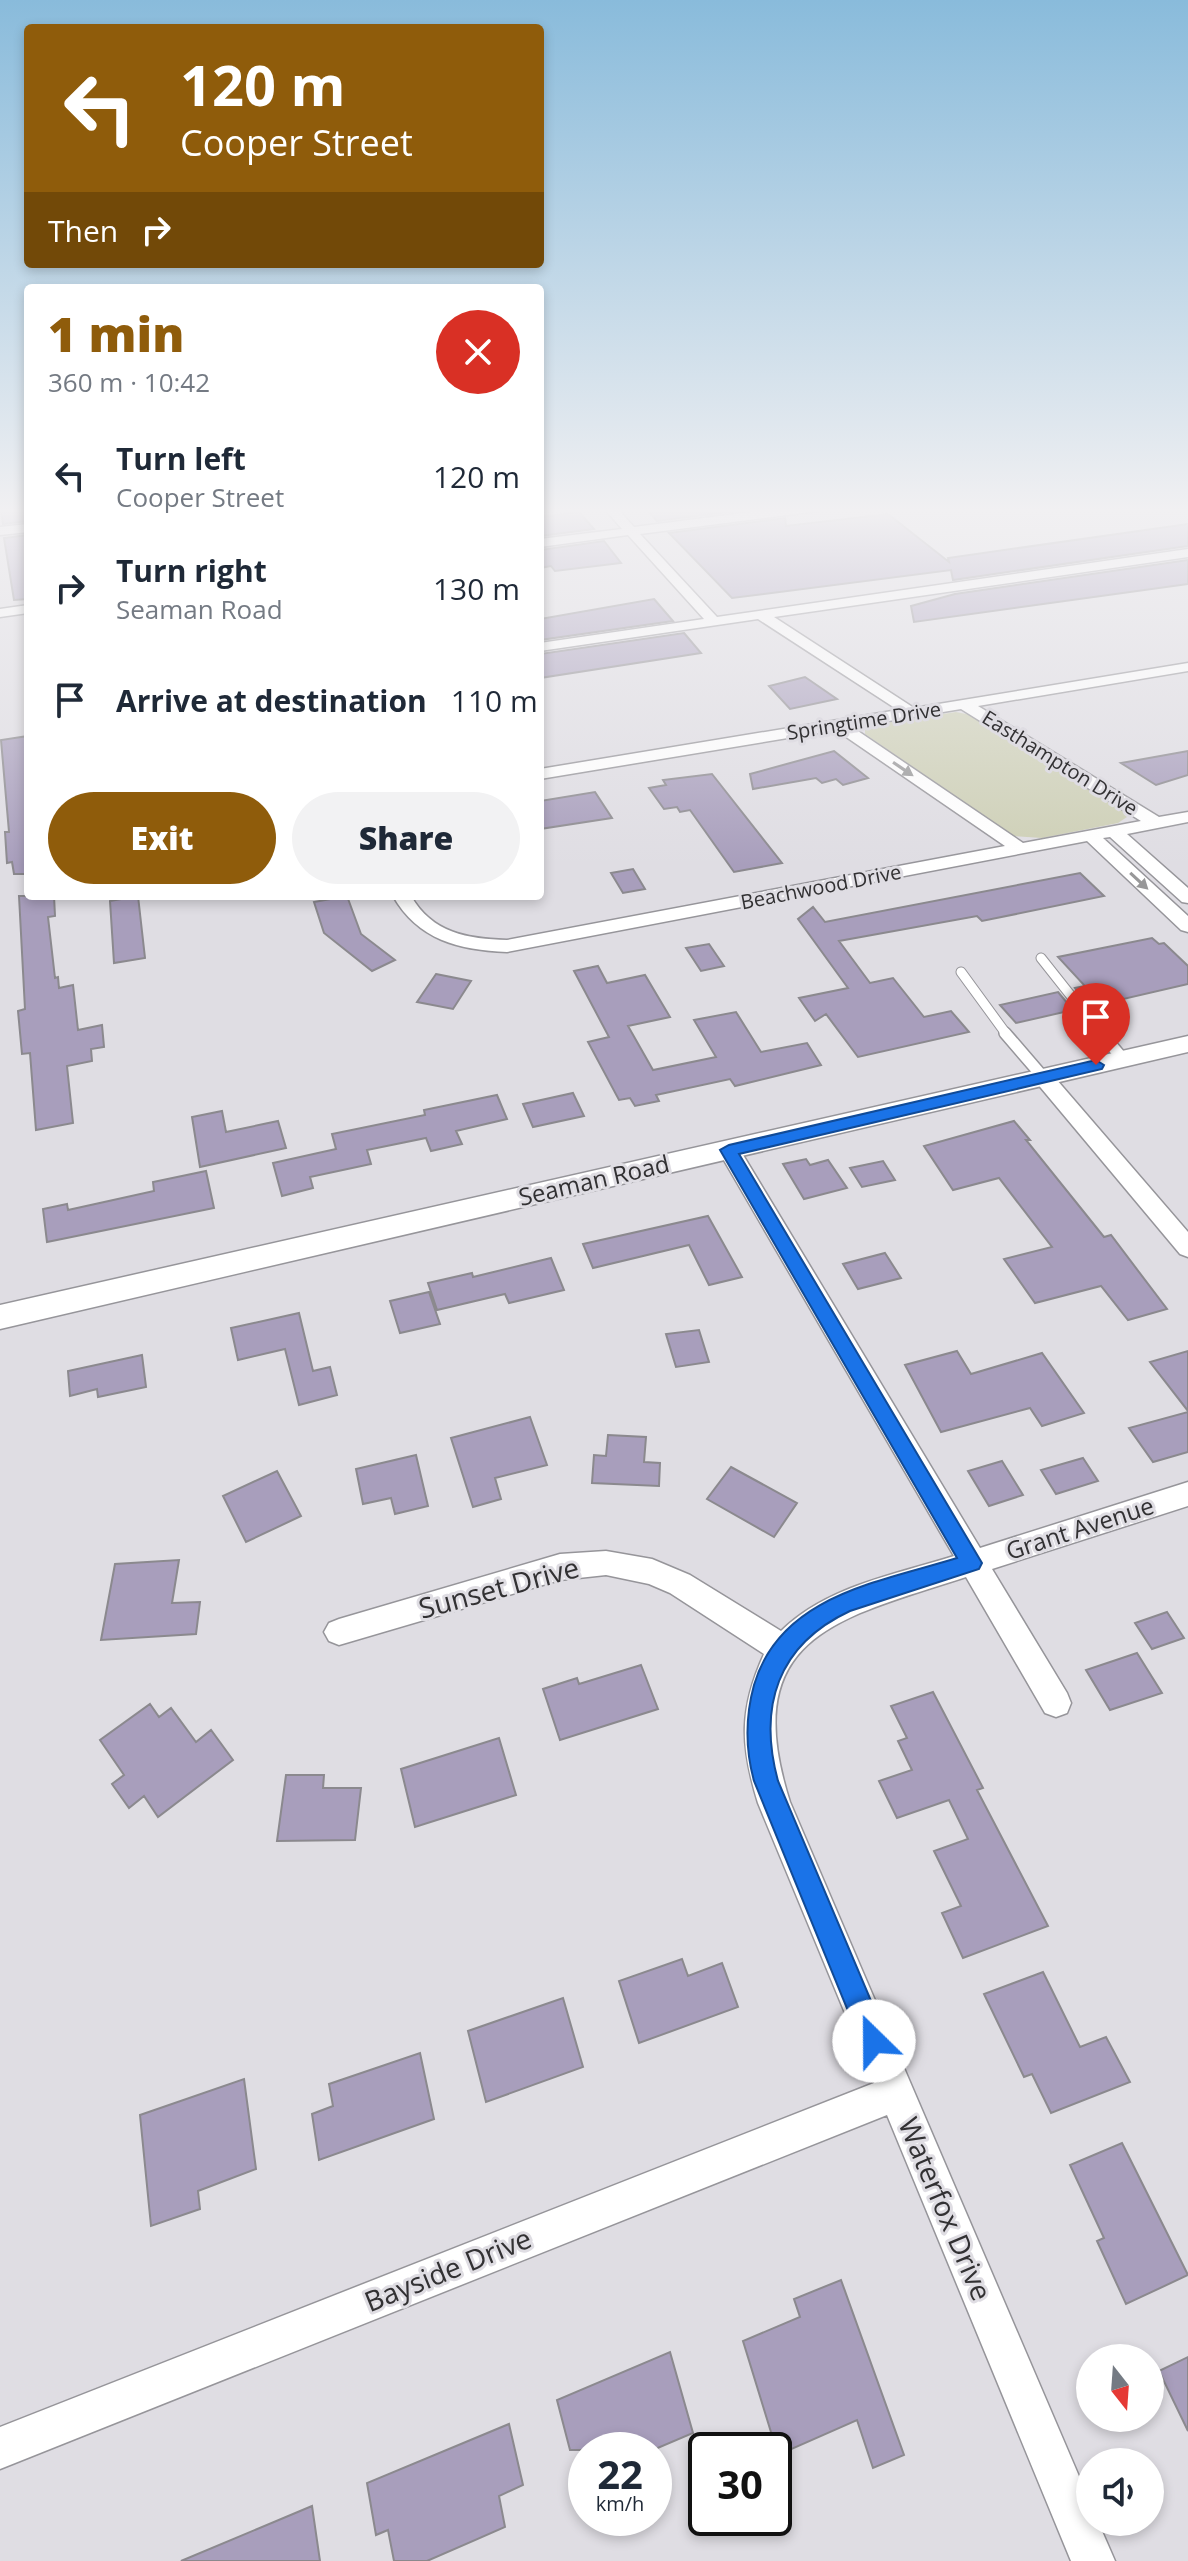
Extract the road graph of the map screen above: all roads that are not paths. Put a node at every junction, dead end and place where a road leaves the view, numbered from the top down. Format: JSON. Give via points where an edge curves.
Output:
{"nodes":[{"id":1,"x":683,"y":627,"type":"edge"},
{"id":2,"x":779,"y":627,"type":"edge"},
{"id":3,"x":544,"y":646,"type":"edge"},
{"id":4,"x":1188,"y":667,"type":"edge"},
{"id":5,"x":964,"y":704,"type":"junction"},
{"id":6,"x":912,"y":713,"type":"junction"},
{"id":7,"x":839,"y":725,"type":"junction"},
{"id":8,"x":544,"y":773,"type":"edge"},
{"id":9,"x":1188,"y":817,"type":"edge"},
{"id":10,"x":1156,"y":823,"type":"junction"},
{"id":11,"x":1114,"y":831,"type":"junction"},
{"id":12,"x":1091,"y":836,"type":"junction"},
{"id":13,"x":1020,"y":849,"type":"junction"},
{"id":14,"x":1188,"y":898,"type":"edge"},
{"id":15,"x":405,"y":900,"type":"edge"},
{"id":16,"x":1188,"y":926,"type":"edge"},
{"id":17,"x":1041,"y":958,"type":"dead end"},
{"id":18,"x":961,"y":972,"type":"dead end"},
{"id":19,"x":1188,"y":1044,"type":"edge"},
{"id":20,"x":1123,"y":1059,"type":"junction"},
{"id":21,"x":1043,"y":1077,"type":"junction"},
{"id":22,"x":729,"y":1150,"type":"junction"},
{"id":23,"x":1188,"y":1248,"type":"edge"},
{"id":24,"x":0,"y":1317,"type":"edge"},
{"id":25,"x":1188,"y":1494,"type":"edge"},
{"id":26,"x":971,"y":1563,"type":"junction"},
{"id":27,"x":339,"y":1632,"type":"dead end"},
{"id":28,"x":783,"y":1649,"type":"junction"},
{"id":29,"x":1056,"y":1703,"type":"dead end"},
{"id":30,"x":896,"y":2093,"type":"junction"},
{"id":31,"x":0,"y":2448,"type":"edge"},
{"id":32,"x":1093,"y":2561,"type":"edge"}],
"edges":[{"from":1,"to":3,"type":"street"},
{"from":2,"to":6,"type":"street"},
{"from":4,"to":5,"type":"street","name":"Springtime Drive"},
{"from":5,"to":6,"type":"street","name":"Springtime Drive"},
{"from":5,"to":10,"type":"street","name":"Easthampton Drive"},
{"from":6,"to":7,"type":"street","name":"Springtime Drive"},
{"from":7,"to":8,"type":"street","name":"Springtime Drive"},
{"from":7,"to":13,"type":"street","one_way":true},
{"from":9,"to":10,"type":"street","name":"Beachwood Drive"},
{"from":10,"to":11,"type":"street","name":"Beachwood Drive"},
{"from":11,"to":12,"type":"street","name":"Beachwood Drive"},
{"from":11,"to":14,"type":"street","name":"Easthampton Drive"},
{"from":12,"to":13,"type":"street","name":"Beachwood Drive"},
{"from":12,"to":16,"type":"street","name":"Easthampton Drive","one_way":true},
{"from":13,"to":15,"type":"street","name":"Beachwood Drive","via":[[524,944],[454,940],[421,923]]},
{"from":17,"to":20,"type":"lane"},
{"from":18,"to":21,"type":"lane"},
{"from":19,"to":20,"type":"street","name":"Seaman Road"},
{"from":20,"to":21,"type":"street","name":"Seaman Road"},
{"from":21,"to":22,"type":"street","name":"Seaman Road"},
{"from":21,"to":23,"type":"street"},
{"from":22,"to":24,"type":"street","name":"Seaman Road"},
{"from":22,"to":26,"type":"street"},
{"from":25,"to":26,"type":"street","name":"Grant Avenue"},
{"from":26,"to":28,"type":"street","name":"Waterfox Drive","via":[[821,1613]]},
{"from":26,"to":29,"type":"street"},
{"from":27,"to":28,"type":"street","name":"Sunset Drive","via":[[560,1567],[606,1563],[680,1584]]},
{"from":28,"to":30,"type":"street","name":"Waterfox Drive","via":[[770,1669],[759,1710],[759,1757]]},
{"from":30,"to":31,"type":"street","name":"Bayside Drive"},
{"from":30,"to":32,"type":"street","name":"Waterfox Drive"}]}
